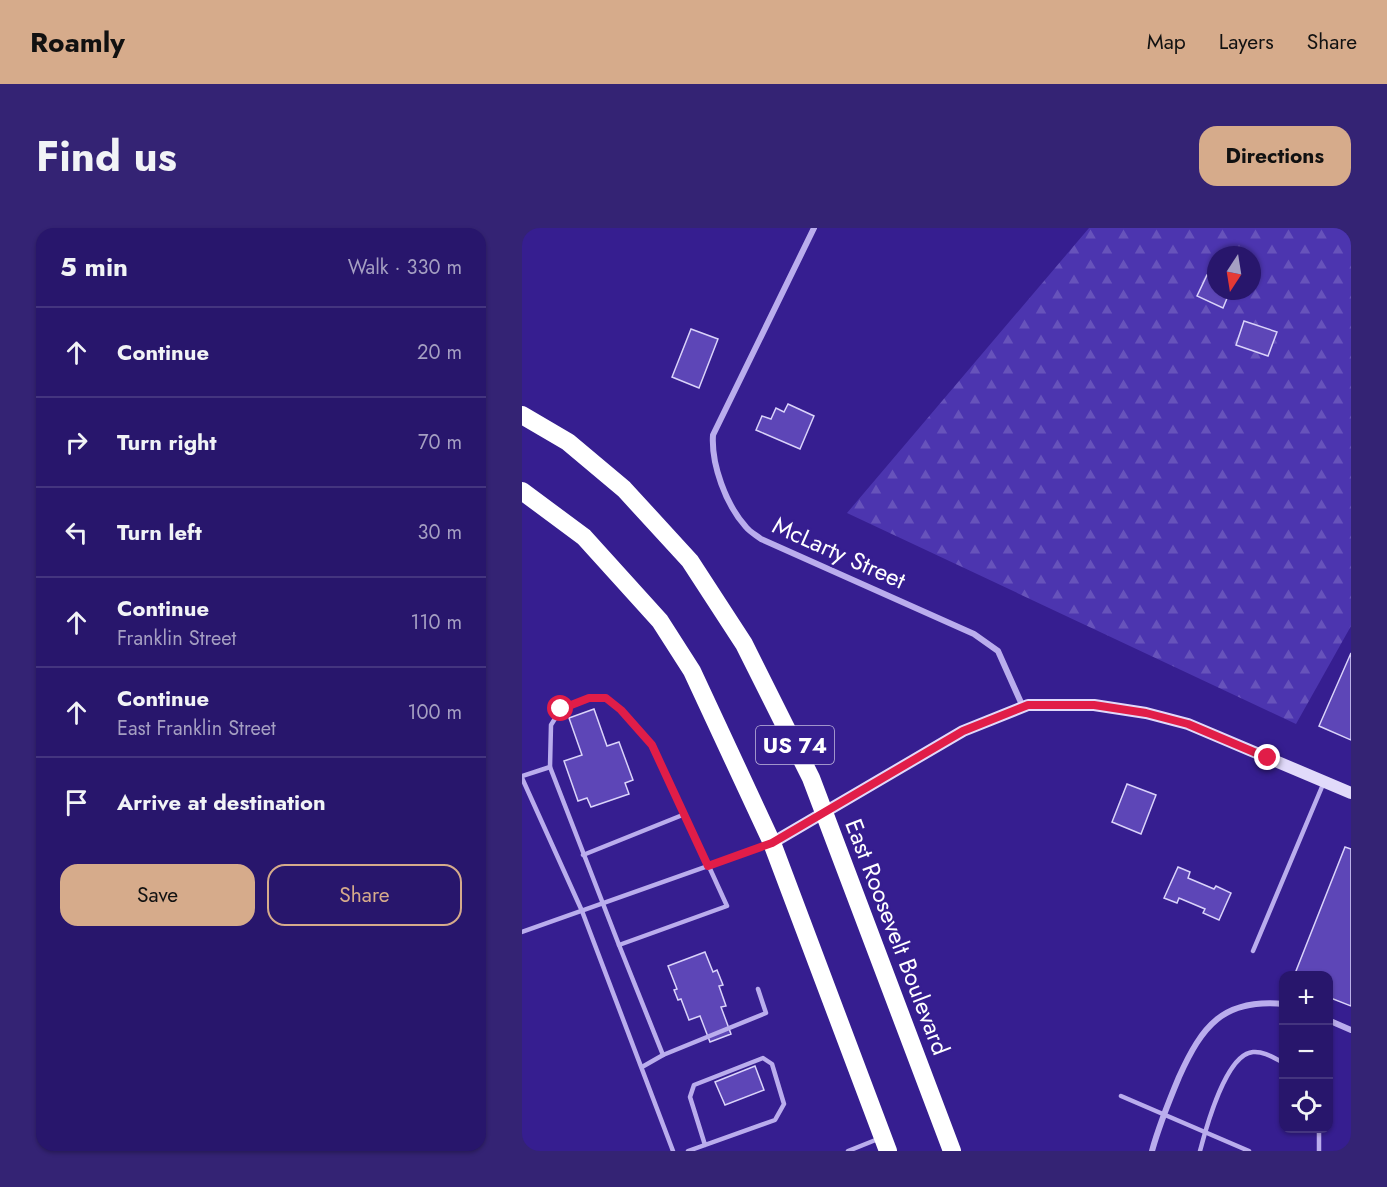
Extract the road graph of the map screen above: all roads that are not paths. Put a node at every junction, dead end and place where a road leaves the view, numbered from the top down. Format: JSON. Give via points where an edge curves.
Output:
{"nodes":[{"id":1,"x":814,"y":228,"type":"edge"},
{"id":2,"x":522,"y":415,"type":"edge"},
{"id":3,"x":522,"y":491,"type":"edge"},
{"id":4,"x":1023,"y":707,"type":"junction"},
{"id":5,"x":550,"y":767,"type":"junction"},
{"id":6,"x":522,"y":777,"type":"edge"},
{"id":7,"x":1324,"y":782,"type":"junction"},
{"id":8,"x":1351,"y":794,"type":"edge"},
{"id":9,"x":824,"y":812,"type":"junction"},
{"id":10,"x":685,"y":814,"type":"junction"},
{"id":11,"x":772,"y":843,"type":"junction"},
{"id":12,"x":583,"y":855,"type":"junction"},
{"id":13,"x":708,"y":866,"type":"junction"},
{"id":14,"x":602,"y":903,"type":"junction"},
{"id":15,"x":582,"y":911,"type":"junction"},
{"id":16,"x":522,"y":932,"type":"edge"},
{"id":17,"x":619,"y":945,"type":"junction"},
{"id":18,"x":1253,"y":951,"type":"dead end"},
{"id":19,"x":758,"y":989,"type":"dead end"},
{"id":20,"x":1279,"y":1004,"type":"edge"},
{"id":21,"x":1333,"y":1022,"type":"edge"},
{"id":22,"x":1351,"y":1030,"type":"edge"},
{"id":23,"x":663,"y":1055,"type":"junction"},
{"id":24,"x":1279,"y":1061,"type":"edge"},
{"id":25,"x":642,"y":1066,"type":"junction"},
{"id":26,"x":1120,"y":1096,"type":"dead end"},
{"id":27,"x":1164,"y":1114,"type":"junction"},
{"id":28,"x":1205,"y":1131,"type":"junction"},
{"id":29,"x":1319,"y":1133,"type":"edge"},
{"id":30,"x":886,"y":1144,"type":"edge"},
{"id":31,"x":705,"y":1145,"type":"junction"},
{"id":32,"x":673,"y":1151,"type":"edge"},
{"id":33,"x":688,"y":1151,"type":"edge"},
{"id":34,"x":848,"y":1151,"type":"edge"},
{"id":35,"x":952,"y":1151,"type":"edge"},
{"id":36,"x":1152,"y":1151,"type":"edge"},
{"id":37,"x":1200,"y":1151,"type":"edge"},
{"id":38,"x":1250,"y":1151,"type":"edge"},
{"id":39,"x":1319,"y":1151,"type":"edge"}],
"edges":[{"from":1,"to":4,"type":"street","name":"McLarty Street","via":[[713,435],[712,452],[726,496],[746,527],[761,539],[992,645]]},
{"from":2,"to":9,"type":"highway","name":"East Roosevelt Boulevard","number":"US 74","via":[[568,442],[624,489],[690,561],[744,644]]},
{"from":3,"to":11,"type":"highway","number":"US 74","via":[[584,537],[660,621],[692,671]]},
{"from":4,"to":7,"type":"main road","via":[[1094,705],[1146,713],[1188,724]]},
{"from":4,"to":9,"type":"main road","via":[[963,731]]},
{"from":5,"to":6,"type":"lane"},
{"from":5,"to":10,"type":"lane","via":[[551,725],[561,709],[589,698],[606,698],[652,745]]},
{"from":5,"to":12,"type":"lane"},
{"from":6,"to":15,"type":"lane"},
{"from":7,"to":8,"type":"main road"},
{"from":7,"to":18,"type":"lane"},
{"from":9,"to":11,"type":"main road"},
{"from":9,"to":35,"type":"highway","name":"East Roosevelt Boulevard","number":"US 74"},
{"from":10,"to":12,"type":"lane"},
{"from":10,"to":13,"type":"lane"},
{"from":11,"to":13,"type":"lane"},
{"from":11,"to":30,"type":"highway","number":"US 74"},
{"from":12,"to":14,"type":"lane"},
{"from":13,"to":14,"type":"lane"},
{"from":13,"to":17,"type":"lane","via":[[727,906]]},
{"from":14,"to":15,"type":"lane"},
{"from":14,"to":17,"type":"lane"},
{"from":15,"to":16,"type":"lane"},
{"from":15,"to":25,"type":"lane"},
{"from":17,"to":23,"type":"lane"},
{"from":19,"to":23,"type":"lane","via":[[766,1012]]},
{"from":20,"to":27,"type":"street","via":[[1239,1007],[1210,1024],[1192,1048]]},
{"from":21,"to":22,"type":"street"},
{"from":23,"to":25,"type":"lane"},
{"from":24,"to":28,"type":"lane","via":[[1261,1053],[1242,1056],[1221,1088]]},
{"from":25,"to":32,"type":"lane"},
{"from":26,"to":27,"type":"lane"},
{"from":27,"to":28,"type":"lane"},
{"from":27,"to":36,"type":"street"},
{"from":28,"to":37,"type":"lane"},
{"from":28,"to":38,"type":"lane"},
{"from":29,"to":39,"type":"lane"},
{"from":30,"to":34,"type":"lane"},
{"from":31,"to":31,"type":"lane","via":[[775,1120],[784,1104],[772,1064],[763,1058],[694,1084],[690,1097]]},
{"from":31,"to":33,"type":"lane"}]}
